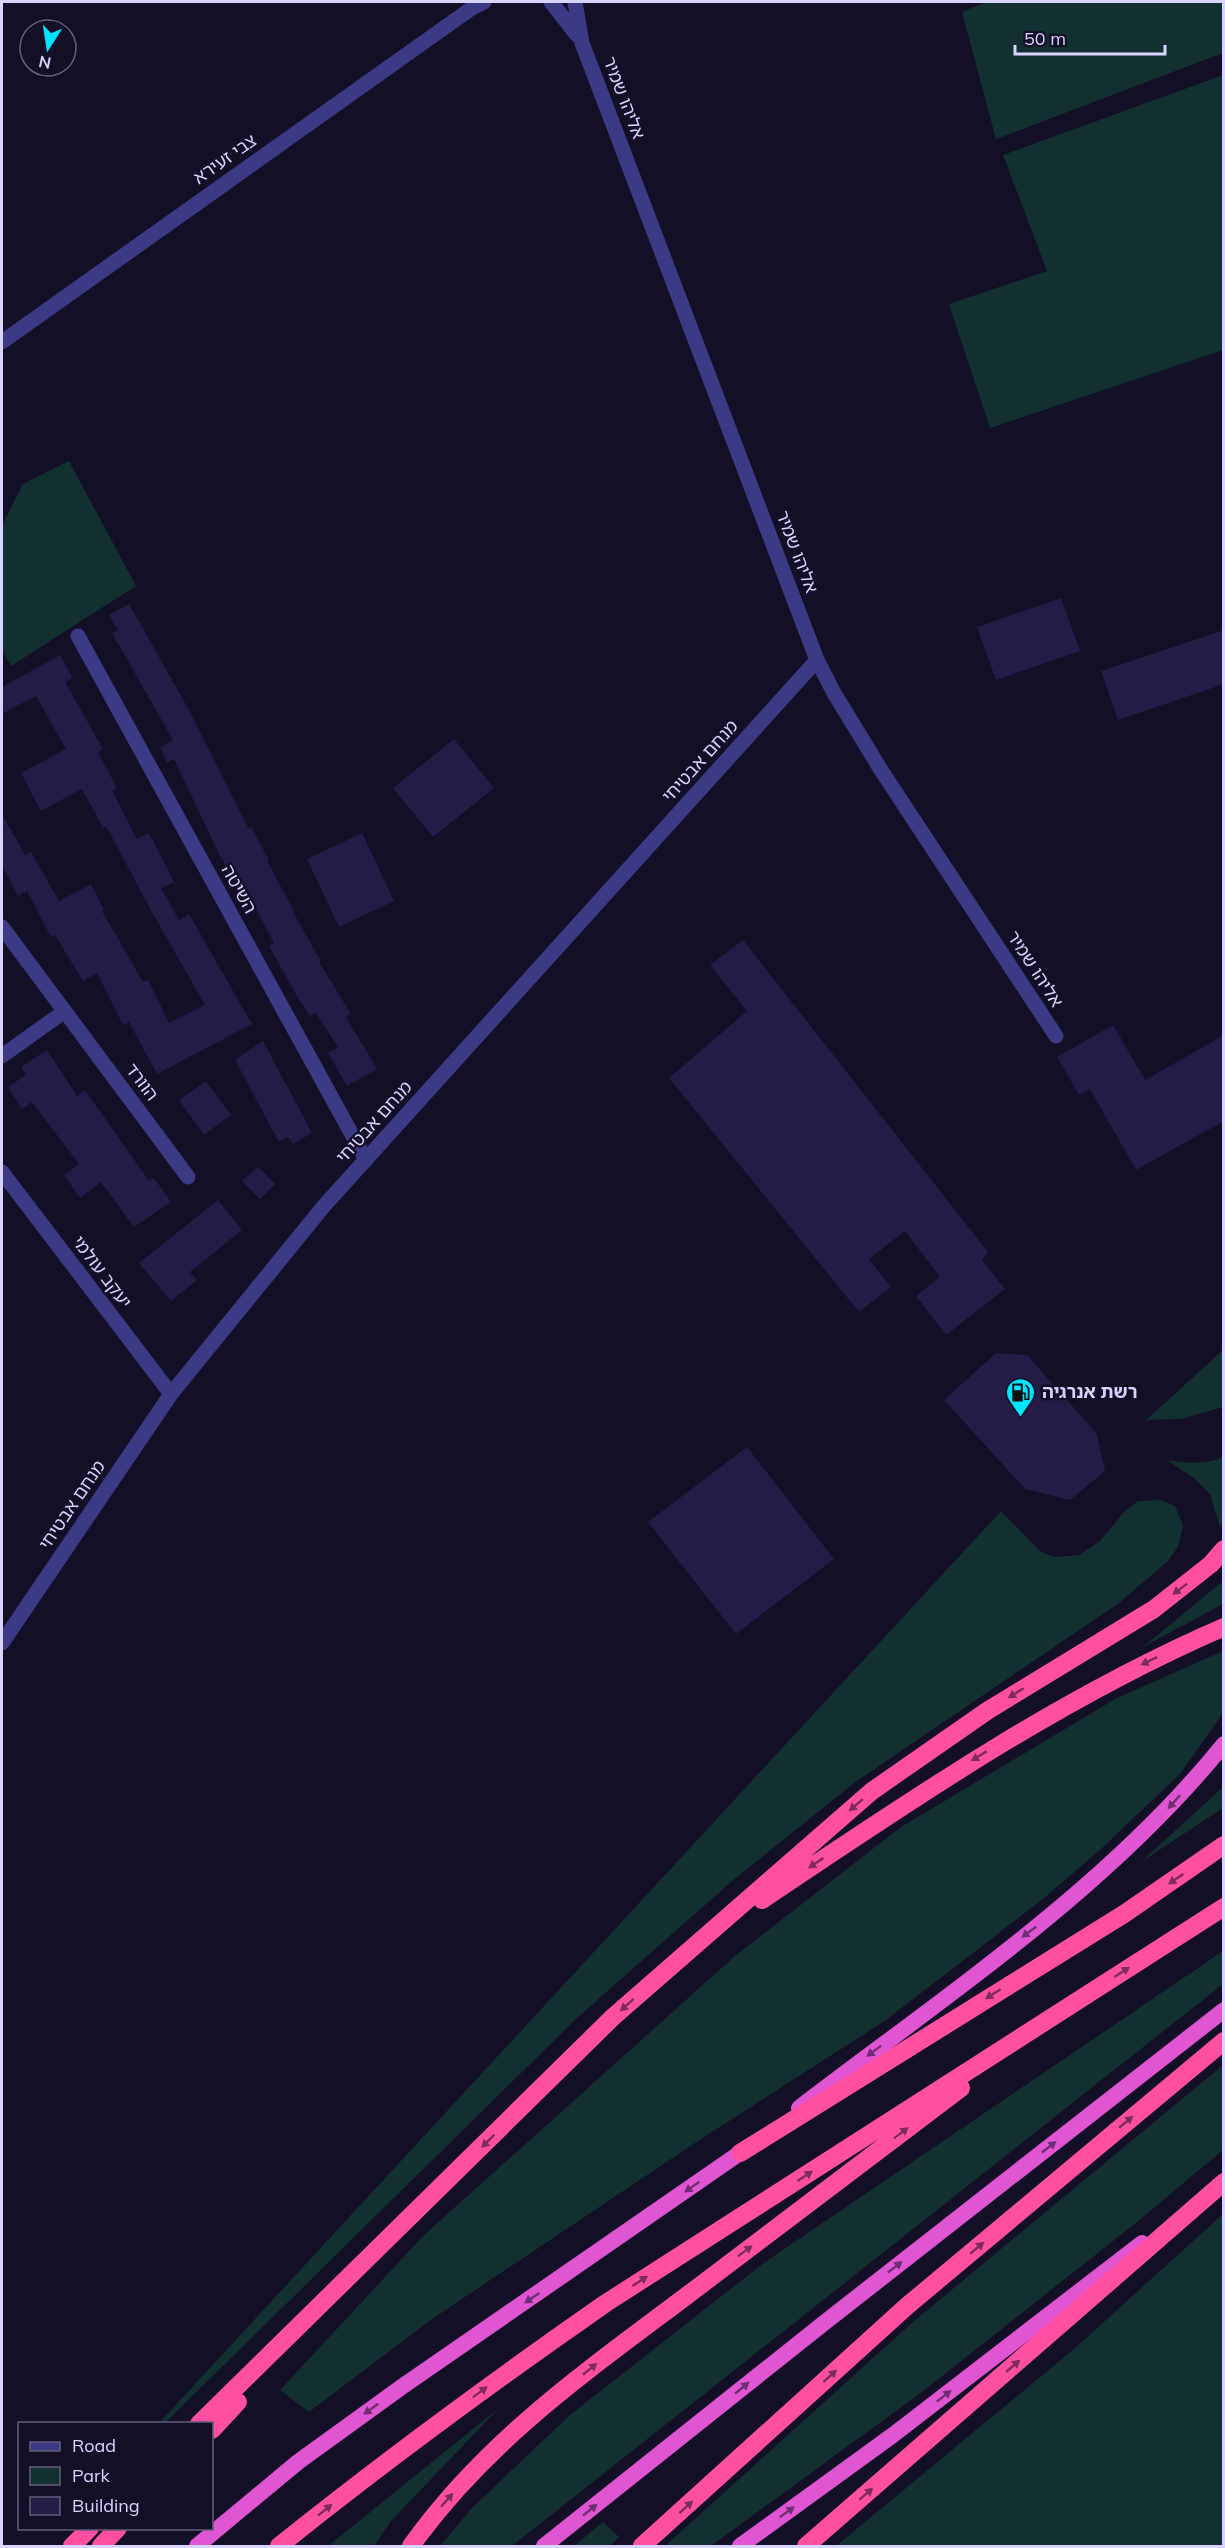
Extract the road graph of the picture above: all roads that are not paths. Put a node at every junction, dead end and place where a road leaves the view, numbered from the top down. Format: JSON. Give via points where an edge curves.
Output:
{"nodes":[{"id":1,"x":551,"y":2,"type":"edge"},
{"id":2,"x":575,"y":2,"type":"edge"},
{"id":3,"x":478,"y":4,"type":"edge"},
{"id":4,"x":582,"y":43,"type":"junction"},
{"id":5,"x":2,"y":342,"type":"edge"},
{"id":6,"x":78,"y":636,"type":"dead end"},
{"id":7,"x":817,"y":660,"type":"junction"},
{"id":8,"x":2,"y":927,"type":"edge"},
{"id":9,"x":64,"y":1011,"type":"junction"},
{"id":10,"x":1056,"y":1036,"type":"dead end"},
{"id":11,"x":2,"y":1056,"type":"edge"},
{"id":12,"x":366,"y":1160,"type":"junction"},
{"id":13,"x":2,"y":1172,"type":"edge"},
{"id":14,"x":188,"y":1177,"type":"dead end"},
{"id":15,"x":171,"y":1394,"type":"junction"},
{"id":16,"x":1224,"y":1550,"type":"edge"},
{"id":17,"x":1222,"y":1627,"type":"edge"},
{"id":18,"x":2,"y":1643,"type":"edge"},
{"id":19,"x":1224,"y":1744,"type":"edge"},
{"id":20,"x":1224,"y":1845,"type":"edge"},
{"id":21,"x":1224,"y":1907,"type":"edge"},
{"id":22,"x":671,"y":1966,"type":"junction"},
{"id":23,"x":1072,"y":2004,"type":"junction"},
{"id":24,"x":1224,"y":2010,"type":"edge"},
{"id":25,"x":1224,"y":2041,"type":"edge"},
{"id":26,"x":740,"y":2153,"type":"junction"},
{"id":27,"x":1224,"y":2181,"type":"edge"},
{"id":28,"x":412,"y":2217,"type":"junction"},
{"id":29,"x":201,"y":2422,"type":"edge"},
{"id":30,"x":213,"y":2429,"type":"edge"},
{"id":31,"x":89,"y":2530,"type":"edge"},
{"id":32,"x":117,"y":2530,"type":"edge"},
{"id":33,"x":72,"y":2547,"type":"edge"},
{"id":34,"x":101,"y":2547,"type":"edge"},
{"id":35,"x":197,"y":2547,"type":"edge"},
{"id":36,"x":279,"y":2547,"type":"edge"},
{"id":37,"x":411,"y":2547,"type":"edge"},
{"id":38,"x":544,"y":2547,"type":"edge"},
{"id":39,"x":642,"y":2547,"type":"edge"},
{"id":40,"x":740,"y":2547,"type":"edge"},
{"id":41,"x":806,"y":2547,"type":"edge"}],
"edges":[{"from":1,"to":4,"type":"street","name":"אליהו שמיר"},
{"from":2,"to":4,"type":"street","name":"אליהו שמיר"},
{"from":3,"to":5,"type":"street","name":"צבי זעירא"},
{"from":4,"to":7,"type":"street","name":"אליהו שמיר"},
{"from":6,"to":12,"type":"street","name":"השיטה"},
{"from":7,"to":10,"type":"street","name":"אליהו שמיר","via":[[881,770]]},
{"from":7,"to":12,"type":"street","name":"מנחם אבטיחי"},
{"from":8,"to":9,"type":"street","name":"הוורד"},
{"from":9,"to":11,"type":"street"},
{"from":9,"to":14,"type":"street","name":"הוורד"},
{"from":12,"to":15,"type":"street","name":"מנחם אבטיחי","via":[[272,1268]]},
{"from":13,"to":15,"type":"street","name":"יעקב עולמי"},
{"from":15,"to":18,"type":"street","name":"מנחם אבטיחי"},
{"from":16,"to":22,"type":"highway","one_way":true,"via":[[1154,1609],[987,1711],[872,1791]]},
{"from":17,"to":22,"type":"highway","one_way":true,"via":[[1100,1686],[956,1770],[727,1923]]},
{"from":19,"to":26,"type":"highway","one_way":true,"via":[[1169,1808],[1050,1916]]},
{"from":20,"to":26,"type":"highway","one_way":true,"via":[[1124,1914]]},
{"from":23,"to":21,"type":"highway","one_way":true},
{"from":22,"to":28,"type":"highway","one_way":true,"via":[[613,2018]]},
{"from":36,"to":23,"type":"highway","one_way":true,"via":[[459,2407],[606,2303]]},
{"from":37,"to":23,"type":"highway","one_way":true,"via":[[465,2479],[531,2415]]},
{"from":38,"to":24,"type":"highway","one_way":true},
{"from":39,"to":25,"type":"highway","one_way":true,"via":[[907,2306]]},
{"from":26,"to":35,"type":"highway","one_way":true,"via":[[298,2462]]},
{"from":40,"to":27,"type":"highway","one_way":true},
{"from":41,"to":27,"type":"highway","one_way":true},
{"from":28,"to":29,"type":"highway"},
{"from":28,"to":30,"type":"highway"},
{"from":31,"to":33,"type":"highway"},
{"from":32,"to":34,"type":"highway"}]}
